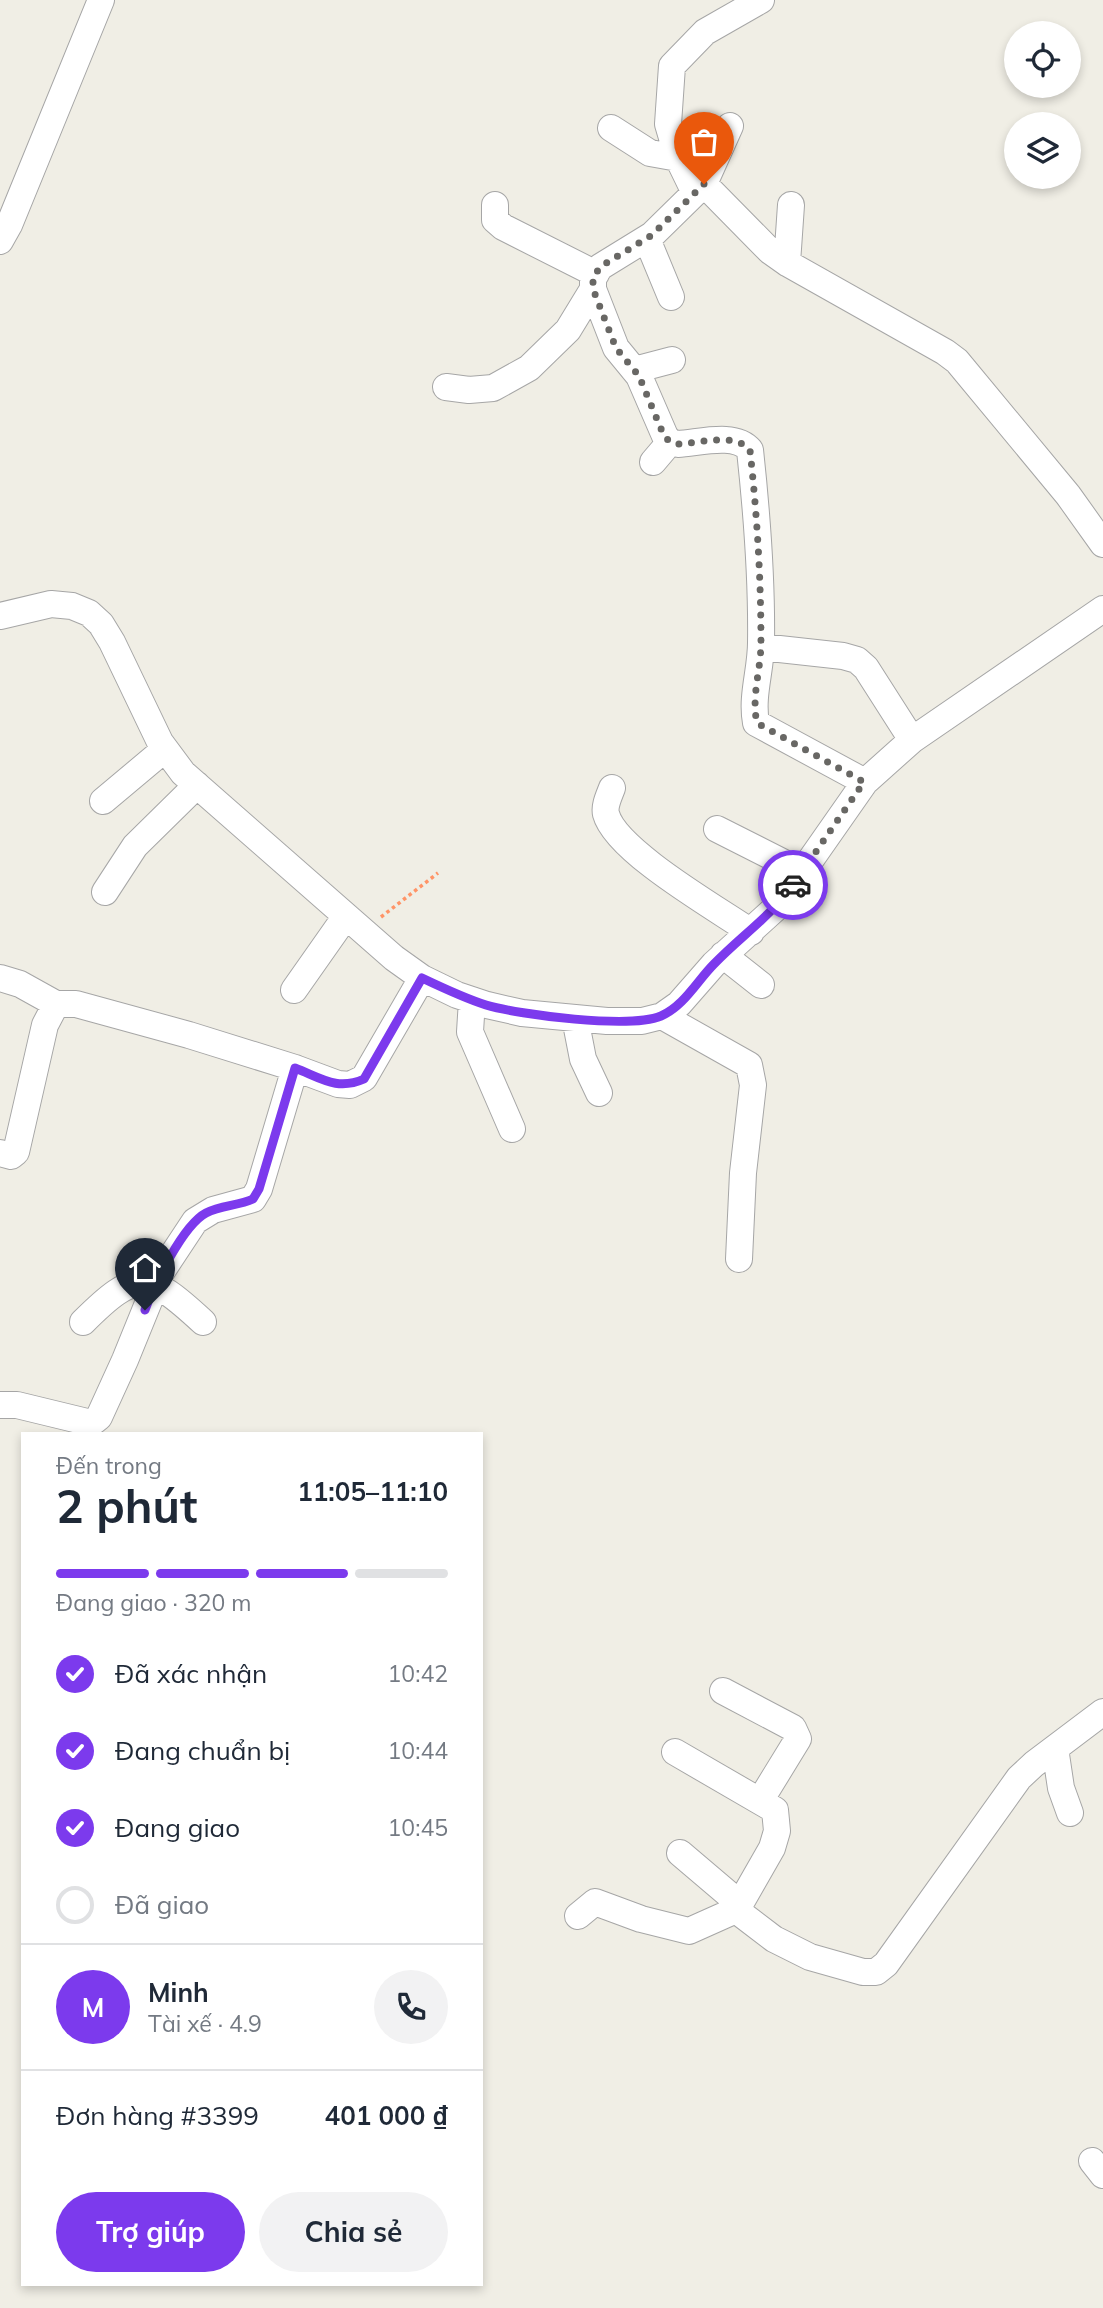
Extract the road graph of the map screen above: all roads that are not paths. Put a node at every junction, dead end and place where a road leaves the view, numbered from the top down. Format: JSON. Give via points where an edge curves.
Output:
{"nodes":[{"id":1,"x":101,"y":0,"type":"edge"},
{"id":2,"x":761,"y":0,"type":"edge"},
{"id":3,"x":730,"y":126,"type":"dead end"},
{"id":4,"x":611,"y":128,"type":"dead end"},
{"id":5,"x":678,"y":158,"type":"junction"},
{"id":6,"x":700,"y":188,"type":"junction"},
{"id":7,"x":495,"y":205,"type":"dead end"},
{"id":8,"x":791,"y":205,"type":"dead end"},
{"id":9,"x":647,"y":239,"type":"junction"},
{"id":10,"x":0,"y":241,"type":"edge"},
{"id":11,"x":787,"y":263,"type":"junction"},
{"id":12,"x":595,"y":281,"type":"junction"},
{"id":13,"x":671,"y":298,"type":"dead end"},
{"id":14,"x":672,"y":360,"type":"dead end"},
{"id":15,"x":634,"y":370,"type":"junction"},
{"id":16,"x":446,"y":387,"type":"dead end"},
{"id":17,"x":1103,"y":544,"type":"edge"},
{"id":18,"x":1103,"y":609,"type":"edge"},
{"id":19,"x":0,"y":616,"type":"edge"},
{"id":20,"x":761,"y":647,"type":"junction"},
{"id":21,"x":912,"y":740,"type":"junction"},
{"id":22,"x":165,"y":749,"type":"junction"},
{"id":23,"x":864,"y":782,"type":"junction"},
{"id":24,"x":197,"y":785,"type":"junction"},
{"id":25,"x":612,"y":788,"type":"dead end"},
{"id":26,"x":103,"y":801,"type":"dead end"},
{"id":27,"x":718,"y":829,"type":"dead end"},
{"id":28,"x":802,"y":872,"type":"junction"},
{"id":29,"x":105,"y":892,"type":"dead end"},
{"id":30,"x":355,"y":923,"type":"junction"},
{"id":31,"x":751,"y":932,"type":"junction"},
{"id":32,"x":723,"y":956,"type":"junction"},
{"id":33,"x":0,"y":978,"type":"edge"},
{"id":34,"x":422,"y":978,"type":"junction"},
{"id":35,"x":761,"y":985,"type":"dead end"},
{"id":36,"x":294,"y":990,"type":"dead end"},
{"id":37,"x":472,"y":1000,"type":"junction"},
{"id":38,"x":55,"y":1004,"type":"junction"},
{"id":39,"x":662,"y":1016,"type":"junction"},
{"id":40,"x":575,"y":1018,"type":"junction"},
{"id":41,"x":295,"y":1068,"type":"junction"},
{"id":42,"x":599,"y":1093,"type":"dead end"},
{"id":43,"x":512,"y":1129,"type":"dead end"},
{"id":44,"x":0,"y":1153,"type":"edge"},
{"id":45,"x":739,"y":1259,"type":"dead end"},
{"id":46,"x":155,"y":1285,"type":"junction"},
{"id":47,"x":83,"y":1322,"type":"dead end"},
{"id":48,"x":203,"y":1322,"type":"dead end"},
{"id":49,"x":0,"y":1405,"type":"edge"},
{"id":50,"x":723,"y":1691,"type":"dead end"},
{"id":51,"x":1102,"y":1714,"type":"edge"},
{"id":52,"x":1055,"y":1748,"type":"junction"},
{"id":53,"x":675,"y":1752,"type":"dead end"},
{"id":54,"x":760,"y":1801,"type":"junction"},
{"id":55,"x":1070,"y":1813,"type":"dead end"},
{"id":56,"x":680,"y":1853,"type":"dead end"},
{"id":57,"x":738,"y":1907,"type":"junction"},
{"id":58,"x":578,"y":1916,"type":"dead end"}],
"edges":[{"from":1,"to":10,"type":"street"},
{"from":2,"to":5,"type":"street","via":[[705,32],[672,66],[668,124]]},
{"from":3,"to":6,"type":"street"},
{"from":4,"to":5,"type":"street","via":[[650,153]]},
{"from":5,"to":6,"type":"street"},
{"from":6,"to":9,"type":"street"},
{"from":6,"to":11,"type":"street"},
{"from":7,"to":12,"type":"street","via":[[495,220],[503,227]]},
{"from":8,"to":11,"type":"street"},
{"from":9,"to":12,"type":"street","via":[[600,267]]},
{"from":9,"to":13,"type":"street"},
{"from":11,"to":17,"type":"street","via":[[957,361]]},
{"from":12,"to":15,"type":"street","via":[[616,348]]},
{"from":12,"to":16,"type":"street","via":[[568,330],[529,368],[493,388]]},
{"from":14,"to":15,"type":"street"},
{"from":15,"to":20,"type":"street","via":[[664,436],[662,452],[678,444],[734,440],[750,450],[760,541]]},
{"from":18,"to":21,"type":"street"},
{"from":19,"to":22,"type":"street","via":[[51,604],[89,613],[102,624]]},
{"from":20,"to":21,"type":"street","via":[[857,660]]},
{"from":20,"to":23,"type":"street","via":[[753,706],[757,723]]},
{"from":21,"to":23,"type":"street"},
{"from":22,"to":24,"type":"street"},
{"from":22,"to":26,"type":"street"},
{"from":23,"to":28,"type":"street"},
{"from":24,"to":29,"type":"street","via":[[135,846]]},
{"from":24,"to":30,"type":"street"},
{"from":25,"to":31,"type":"street","via":[[605,811],[613,831],[626,845]]},
{"from":27,"to":28,"type":"street"},
{"from":28,"to":31,"type":"street","via":[[779,905]]},
{"from":30,"to":34,"type":"street"},
{"from":30,"to":36,"type":"street"},
{"from":31,"to":32,"type":"street"},
{"from":32,"to":35,"type":"street"},
{"from":32,"to":39,"type":"street","via":[[680,1004]]},
{"from":33,"to":38,"type":"street"},
{"from":34,"to":37,"type":"street"},
{"from":34,"to":41,"type":"street","via":[[364,1079],[338,1084]]},
{"from":37,"to":40,"type":"street","via":[[522,1013]]},
{"from":37,"to":43,"type":"street","via":[[470,1032]]},
{"from":38,"to":41,"type":"street","via":[[76,1004]]},
{"from":38,"to":44,"type":"street","via":[[45,1025],[16,1152],[11,1156]]},
{"from":39,"to":40,"type":"street","via":[[642,1021]]},
{"from":39,"to":45,"type":"street","via":[[749,1065],[753,1085]]},
{"from":40,"to":42,"type":"street","via":[[583,1059]]},
{"from":41,"to":46,"type":"street","via":[[253,1199],[203,1214],[195,1221]]},
{"from":46,"to":47,"type":"street","via":[[131,1283],[112,1293]]},
{"from":46,"to":48,"type":"street","via":[[173,1294]]},
{"from":46,"to":49,"type":"street","via":[[94,1421]]},
{"from":50,"to":54,"type":"street","via":[[793,1728],[799,1739]]},
{"from":51,"to":52,"type":"street"},
{"from":52,"to":55,"type":"street"},
{"from":52,"to":57,"type":"street","via":[[1019,1778],[886,1965],[876,1972],[791,1949]]},
{"from":53,"to":54,"type":"street"},
{"from":54,"to":57,"type":"street","via":[[775,1810],[777,1831]]},
{"from":56,"to":57,"type":"street"},
{"from":57,"to":58,"type":"street","via":[[689,1931],[595,1902]]}]}
